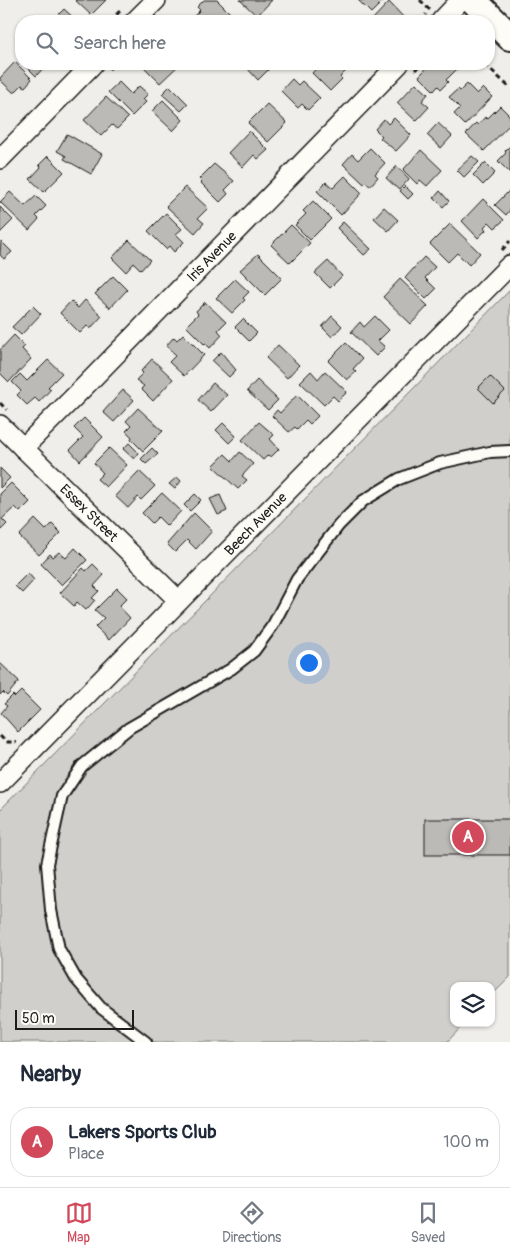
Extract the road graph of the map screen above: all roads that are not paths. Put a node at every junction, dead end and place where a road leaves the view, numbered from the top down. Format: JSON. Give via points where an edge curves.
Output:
{"nodes":[{"id":1,"x":156,"y":0,"type":"edge"},
{"id":2,"x":461,"y":0,"type":"edge"},
{"id":3,"x":473,"y":0,"type":"edge"},
{"id":4,"x":141,"y":15,"type":"edge"},
{"id":5,"x":436,"y":15,"type":"edge"},
{"id":6,"x":489,"y":15,"type":"edge"},
{"id":7,"x":495,"y":21,"type":"edge"},
{"id":8,"x":508,"y":33,"type":"edge"},
{"id":9,"x":87,"y":70,"type":"edge"},
{"id":10,"x":393,"y":70,"type":"edge"},
{"id":11,"x":0,"y":158,"type":"edge"},
{"id":12,"x":510,"y":264,"type":"edge"},
{"id":13,"x":0,"y":425,"type":"edge"},
{"id":14,"x":23,"y":448,"type":"junction"},
{"id":15,"x":510,"y":451,"type":"edge"},
{"id":16,"x":179,"y":600,"type":"junction"},
{"id":17,"x":4,"y":771,"type":"edge"},
{"id":18,"x":146,"y":1042,"type":"edge"}],
"edges":[{"from":1,"to":4,"type":"street"},
{"from":2,"to":5,"type":"street"},
{"from":3,"to":6,"type":"street"},
{"from":7,"to":8,"type":"street"},
{"from":9,"to":11,"type":"street"},
{"from":10,"to":14,"type":"street","name":"Iris Avenue"},
{"from":12,"to":16,"type":"street","name":"Beech Avenue"},
{"from":13,"to":14,"type":"street","name":"Essex Street"},
{"from":14,"to":16,"type":"street","name":"Essex Street"},
{"from":15,"to":18,"type":"lane","via":[[440,462],[399,479],[363,501],[338,525],[297,579],[273,625],[254,651],[231,669],[129,728],[82,766],[62,796],[47,864],[59,949],[76,979],[101,1008]]},
{"from":16,"to":17,"type":"street","name":"Beech Avenue"}]}
